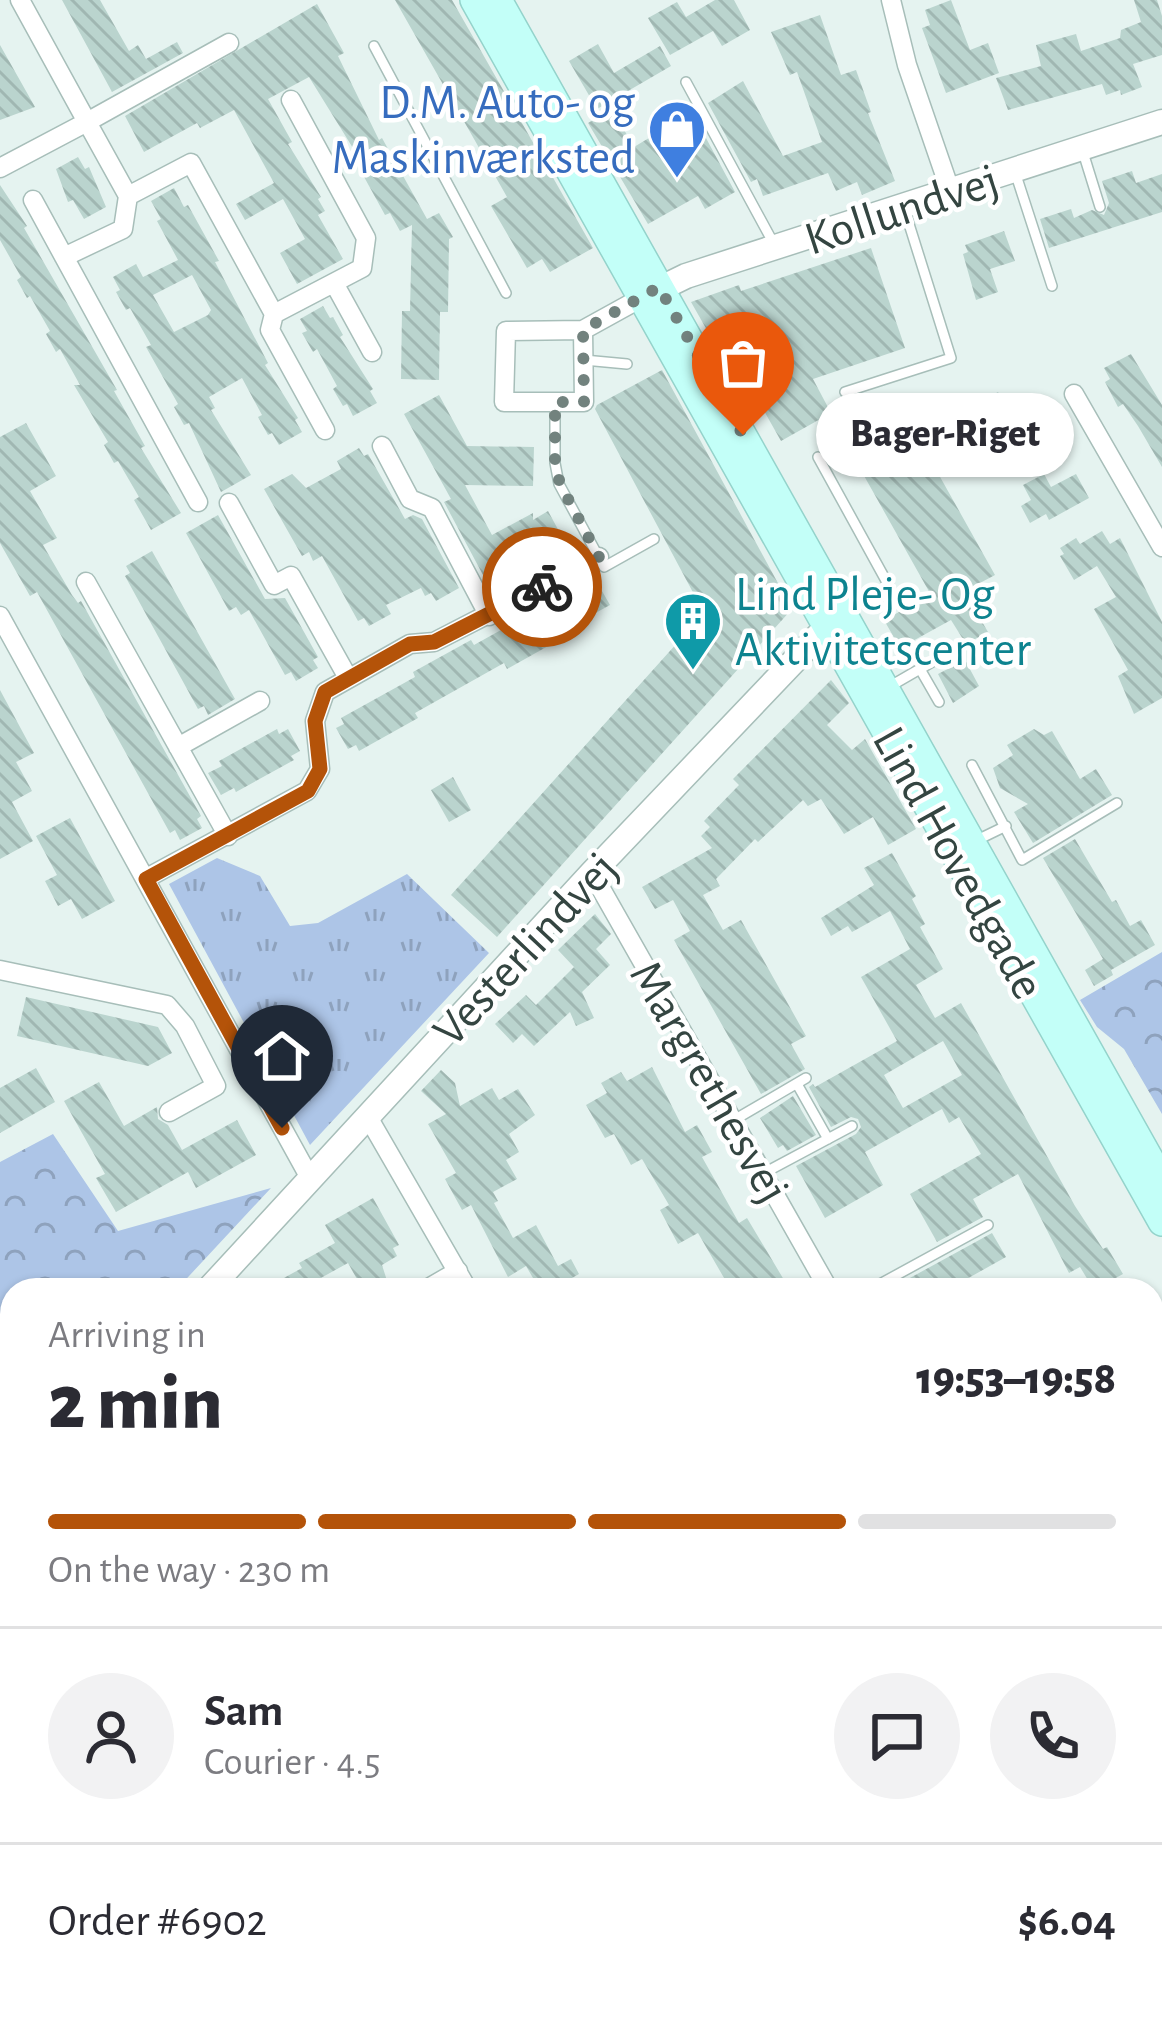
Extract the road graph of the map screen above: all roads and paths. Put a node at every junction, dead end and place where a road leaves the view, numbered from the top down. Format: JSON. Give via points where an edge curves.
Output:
{"nodes":[{"id":1,"x":20,"y":0,"type":"edge"},
{"id":2,"x":474,"y":0,"type":"edge"},
{"id":3,"x":498,"y":0,"type":"edge"},
{"id":4,"x":892,"y":0,"type":"edge"},
{"id":5,"x":229,"y":43,"type":"dead end"},
{"id":6,"x":374,"y":46,"type":"dead end"},
{"id":7,"x":686,"y":82,"type":"dead end"},
{"id":8,"x":291,"y":100,"type":"dead end"},
{"id":9,"x":87,"y":122,"type":"junction"},
{"id":10,"x":1162,"y":122,"type":"edge"},
{"id":11,"x":1082,"y":148,"type":"junction"},
{"id":12,"x":0,"y":168,"type":"edge"},
{"id":13,"x":1015,"y":170,"type":"junction"},
{"id":14,"x":950,"y":190,"type":"junction"},
{"id":15,"x":128,"y":196,"type":"junction"},
{"id":16,"x":33,"y":200,"type":"dead end"},
{"id":17,"x":1100,"y":207,"type":"dead end"},
{"id":18,"x":904,"y":208,"type":"junction"},
{"id":19,"x":776,"y":248,"type":"junction"},
{"id":20,"x":64,"y":257,"type":"junction"},
{"id":21,"x":334,"y":283,"type":"junction"},
{"id":22,"x":1052,"y":286,"type":"dead end"},
{"id":23,"x":506,"y":292,"type":"dead end"},
{"id":24,"x":650,"y":292,"type":"junction"},
{"id":25,"x":274,"y":314,"type":"junction"},
{"id":26,"x":583,"y":330,"type":"junction"},
{"id":27,"x":372,"y":352,"type":"dead end"},
{"id":28,"x":584,"y":360,"type":"junction"},
{"id":29,"x":627,"y":364,"type":"dead end"},
{"id":30,"x":844,"y":392,"type":"dead end"},
{"id":31,"x":1074,"y":394,"type":"dead end"},
{"id":32,"x":555,"y":402,"type":"junction"},
{"id":33,"x":326,"y":430,"type":"dead end"},
{"id":34,"x":382,"y":446,"type":"dead end"},
{"id":35,"x":818,"y":458,"type":"dead end"},
{"id":36,"x":198,"y":502,"type":"dead end"},
{"id":37,"x":229,"y":503,"type":"dead end"},
{"id":38,"x":654,"y":539,"type":"dead end"},
{"id":39,"x":1162,"y":547,"type":"edge"},
{"id":40,"x":599,"y":557,"type":"junction"},
{"id":41,"x":86,"y":582,"type":"dead end"},
{"id":42,"x":0,"y":616,"type":"edge"},
{"id":43,"x":489,"y":616,"type":"junction"},
{"id":44,"x":835,"y":617,"type":"junction"},
{"id":45,"x":958,"y":647,"type":"dead end"},
{"id":46,"x":920,"y":669,"type":"junction"},
{"id":47,"x":347,"y":676,"type":"junction"},
{"id":48,"x":887,"y":688,"type":"junction"},
{"id":49,"x":260,"y":701,"type":"dead end"},
{"id":50,"x":939,"y":702,"type":"dead end"},
{"id":51,"x":178,"y":746,"type":"junction"},
{"id":52,"x":972,"y":765,"type":"dead end"},
{"id":53,"x":1118,"y":803,"type":"dead end"},
{"id":54,"x":1006,"y":826,"type":"junction"},
{"id":55,"x":228,"y":836,"type":"junction"},
{"id":56,"x":973,"y":842,"type":"junction"},
{"id":57,"x":592,"y":872,"type":"junction"},
{"id":58,"x":146,"y":879,"type":"junction"},
{"id":59,"x":0,"y":970,"type":"edge"},
{"id":60,"x":217,"y":1009,"type":"junction"},
{"id":61,"x":185,"y":1026,"type":"junction"},
{"id":62,"x":169,"y":1112,"type":"dead end"},
{"id":63,"x":368,"y":1118,"type":"junction"},
{"id":64,"x":734,"y":1120,"type":"junction"},
{"id":65,"x":852,"y":1126,"type":"dead end"},
{"id":66,"x":828,"y":1139,"type":"junction"},
{"id":67,"x":764,"y":1173,"type":"junction"},
{"id":68,"x":311,"y":1180,"type":"junction"},
{"id":69,"x":1159,"y":1199,"type":"edge"},
{"id":70,"x":988,"y":1225,"type":"dead end"},
{"id":71,"x":458,"y":1271,"type":"junction"},
{"id":72,"x":219,"y":1278,"type":"edge"},
{"id":73,"x":446,"y":1278,"type":"edge"},
{"id":74,"x":462,"y":1278,"type":"edge"},
{"id":75,"x":823,"y":1278,"type":"edge"},
{"id":76,"x":891,"y":1278,"type":"edge"}],
"edges":[{"from":1,"to":9,"type":"street"},
{"from":2,"to":24,"type":"main road","name":"Lind Hovedgade"},
{"from":3,"to":24,"type":"main road","name":"Lind Hovedgade"},
{"from":4,"to":14,"type":"street"},
{"from":5,"to":9,"type":"street"},
{"from":6,"to":23,"type":"lane"},
{"from":7,"to":19,"type":"lane"},
{"from":8,"to":21,"type":"street","via":[[366,238],[362,268]]},
{"from":9,"to":12,"type":"street"},
{"from":9,"to":15,"type":"street"},
{"from":10,"to":11,"type":"street","name":"Kollundvej"},
{"from":11,"to":13,"type":"street","name":"Kollundvej"},
{"from":11,"to":17,"type":"lane"},
{"from":13,"to":14,"type":"street","name":"Kollundvej"},
{"from":13,"to":22,"type":"lane"},
{"from":14,"to":18,"type":"street","name":"Kollundvej"},
{"from":15,"to":20,"type":"street","via":[[123,229]]},
{"from":15,"to":25,"type":"street","via":[[191,164]]},
{"from":16,"to":20,"type":"street"},
{"from":18,"to":19,"type":"street","name":"Kollundvej"},
{"from":18,"to":30,"type":"lane","via":[[951,358]]},
{"from":19,"to":24,"type":"street","name":"Kollundvej"},
{"from":20,"to":36,"type":"street"},
{"from":21,"to":25,"type":"street"},
{"from":21,"to":27,"type":"street"},
{"from":24,"to":26,"type":"street"},
{"from":24,"to":44,"type":"main road","name":"Lind Hovedgade"},
{"from":25,"to":33,"type":"street","via":[[270,330]]},
{"from":26,"to":28,"type":"street"},
{"from":26,"to":32,"type":"street","via":[[506,331],[504,402]]},
{"from":28,"to":29,"type":"lane"},
{"from":28,"to":32,"type":"street","via":[[584,402]]},
{"from":31,"to":39,"type":"street"},
{"from":32,"to":40,"type":"lane","via":[[560,484]]},
{"from":34,"to":43,"type":"street","via":[[410,499],[432,508]]},
{"from":35,"to":44,"type":"lane","via":[[889,586]]},
{"from":37,"to":47,"type":"street","via":[[274,585],[291,576]]},
{"from":38,"to":40,"type":"lane","via":[[604,567]]},
{"from":40,"to":43,"type":"street"},
{"from":41,"to":51,"type":"street"},
{"from":42,"to":58,"type":"street"},
{"from":43,"to":47,"type":"street"},
{"from":44,"to":48,"type":"main road","name":"Lind Hovedgade"},
{"from":44,"to":57,"type":"street","name":"Vesterlindvej"},
{"from":44,"to":69,"type":"main road","name":"Lind Hovedgade"},
{"from":45,"to":46,"type":"lane"},
{"from":46,"to":48,"type":"lane"},
{"from":46,"to":50,"type":"lane"},
{"from":47,"to":55,"type":"street","via":[[325,692],[315,721],[320,769],[308,791]]},
{"from":48,"to":56,"type":"main road","name":"Lind Hovedgade"},
{"from":49,"to":51,"type":"street"},
{"from":51,"to":55,"type":"street"},
{"from":52,"to":54,"type":"lane"},
{"from":53,"to":54,"type":"lane","via":[[1022,860]]},
{"from":54,"to":56,"type":"lane"},
{"from":55,"to":58,"type":"street"},
{"from":56,"to":69,"type":"main road","name":"Lind Hovedgade"},
{"from":57,"to":63,"type":"street","name":"Vesterlindvej"},
{"from":57,"to":64,"type":"street","name":"Margrethesvej"},
{"from":58,"to":60,"type":"street"},
{"from":59,"to":61,"type":"street","via":[[166,1005]]},
{"from":60,"to":61,"type":"street"},
{"from":60,"to":68,"type":"street"},
{"from":61,"to":62,"type":"street","via":[[216,1086]]},
{"from":63,"to":68,"type":"street","name":"Vesterlindvej"},
{"from":63,"to":71,"type":"street"},
{"from":64,"to":66,"type":"lane","via":[[802,1081]]},
{"from":64,"to":67,"type":"street","name":"Margrethesvej"},
{"from":65,"to":66,"type":"lane"},
{"from":66,"to":67,"type":"lane"},
{"from":67,"to":75,"type":"street","name":"Margrethesvej"},
{"from":68,"to":72,"type":"street","name":"Vesterlindvej"},
{"from":70,"to":76,"type":"lane"},
{"from":71,"to":73,"type":"street"},
{"from":71,"to":74,"type":"street"}]}
